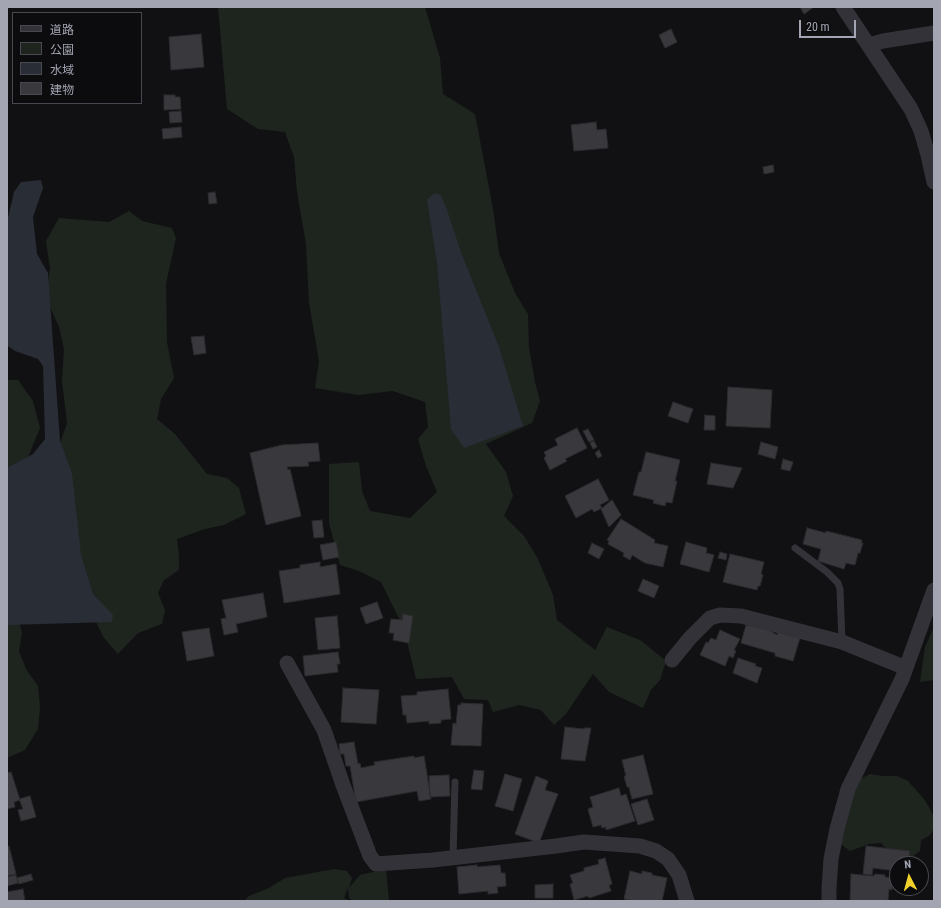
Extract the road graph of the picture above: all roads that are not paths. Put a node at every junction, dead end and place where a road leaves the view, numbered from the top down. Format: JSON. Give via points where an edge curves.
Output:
{"nodes":[{"id":1,"x":842,"y":7,"type":"edge"},
{"id":2,"x":934,"y":33,"type":"edge"},
{"id":3,"x":869,"y":45,"type":"junction"},
{"id":4,"x":934,"y":182,"type":"edge"},
{"id":5,"x":795,"y":548,"type":"dead end"},
{"id":6,"x":934,"y":590,"type":"edge"},
{"id":7,"x":842,"y":642,"type":"junction"},
{"id":8,"x":672,"y":660,"type":"dead end"},
{"id":9,"x":287,"y":663,"type":"dead end"},
{"id":10,"x":906,"y":668,"type":"junction"},
{"id":11,"x":455,"y":782,"type":"dead end"},
{"id":12,"x":453,"y":857,"type":"junction"},
{"id":13,"x":687,"y":901,"type":"edge"},
{"id":14,"x":829,"y":901,"type":"edge"}],
"edges":[{"from":1,"to":3,"type":"street"},
{"from":2,"to":3,"type":"street"},
{"from":3,"to":4,"type":"street","via":[[911,109],[921,131]]},
{"from":5,"to":7,"type":"lane","via":[[838,583]]},
{"from":6,"to":10,"type":"street"},
{"from":7,"to":8,"type":"street","via":[[741,616],[720,615],[710,618]]},
{"from":7,"to":10,"type":"street"},
{"from":9,"to":12,"type":"street","via":[[324,730],[370,856],[376,864]]},
{"from":10,"to":14,"type":"street","via":[[848,789],[831,859]]},
{"from":11,"to":12,"type":"lane"},
{"from":12,"to":13,"type":"street","via":[[584,842],[640,846],[656,851],[668,859],[679,875]]}]}
